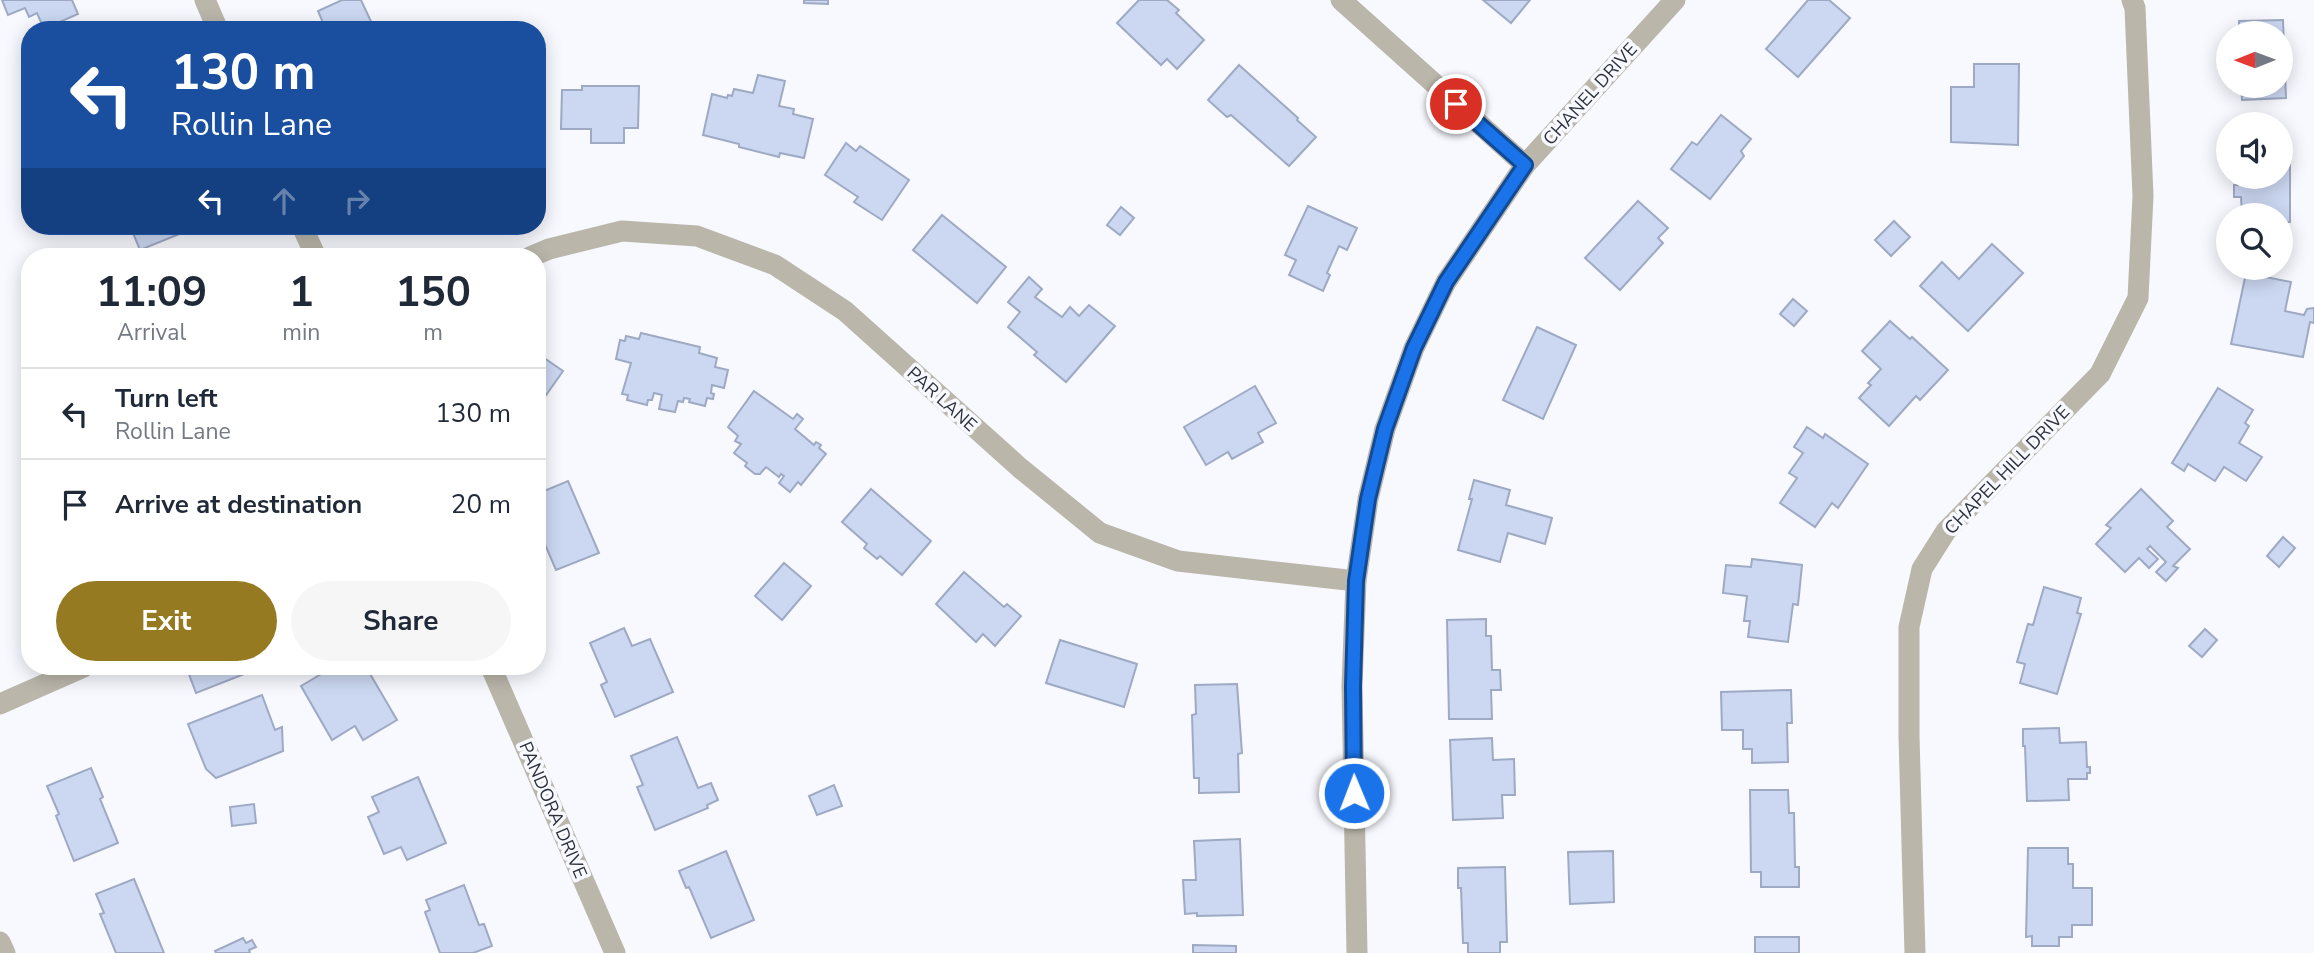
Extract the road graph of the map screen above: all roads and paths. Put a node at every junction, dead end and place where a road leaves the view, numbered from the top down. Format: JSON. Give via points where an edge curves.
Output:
{"nodes":[{"id":1,"x":205,"y":0,"type":"edge"},
{"id":2,"x":1341,"y":0,"type":"edge"},
{"id":3,"x":1675,"y":0,"type":"edge"},
{"id":4,"x":2132,"y":0,"type":"edge"},
{"id":5,"x":214,"y":21,"type":"edge"},
{"id":6,"x":1525,"y":165,"type":"junction"},
{"id":7,"x":546,"y":250,"type":"edge"},
{"id":8,"x":1356,"y":581,"type":"junction"},
{"id":9,"x":67,"y":675,"type":"edge"},
{"id":10,"x":494,"y":675,"type":"edge"},
{"id":11,"x":0,"y":704,"type":"edge"},
{"id":12,"x":0,"y":942,"type":"edge"},
{"id":13,"x":5,"y":953,"type":"edge"},
{"id":14,"x":615,"y":953,"type":"edge"},
{"id":15,"x":1357,"y":953,"type":"edge"},
{"id":16,"x":1915,"y":953,"type":"edge"}],
"edges":[{"from":1,"to":5,"type":"street"},
{"from":2,"to":6,"type":"street"},
{"from":3,"to":6,"type":"street","name":"CHANEL DRIVE"},
{"from":4,"to":16,"type":"street","name":"CHAPEL HILL DRIVE","via":[[2143,196],[2138,298],[2101,374],[1946,531],[1922,569],[1909,627]]},
{"from":6,"to":8,"type":"street","name":"CHANEL DRIVE","via":[[1446,282],[1414,348],[1385,429],[1368,499]]},
{"from":7,"to":8,"type":"street","name":"PAR LANE","via":[[622,231],[697,236],[775,265],[845,312],[1100,533],[1178,561]]},
{"from":8,"to":15,"type":"street","name":"CHANEL DRIVE"},
{"from":9,"to":11,"type":"street"},
{"from":10,"to":14,"type":"street","name":"PANDORA DRIVE"},
{"from":12,"to":13,"type":"street"}]}
